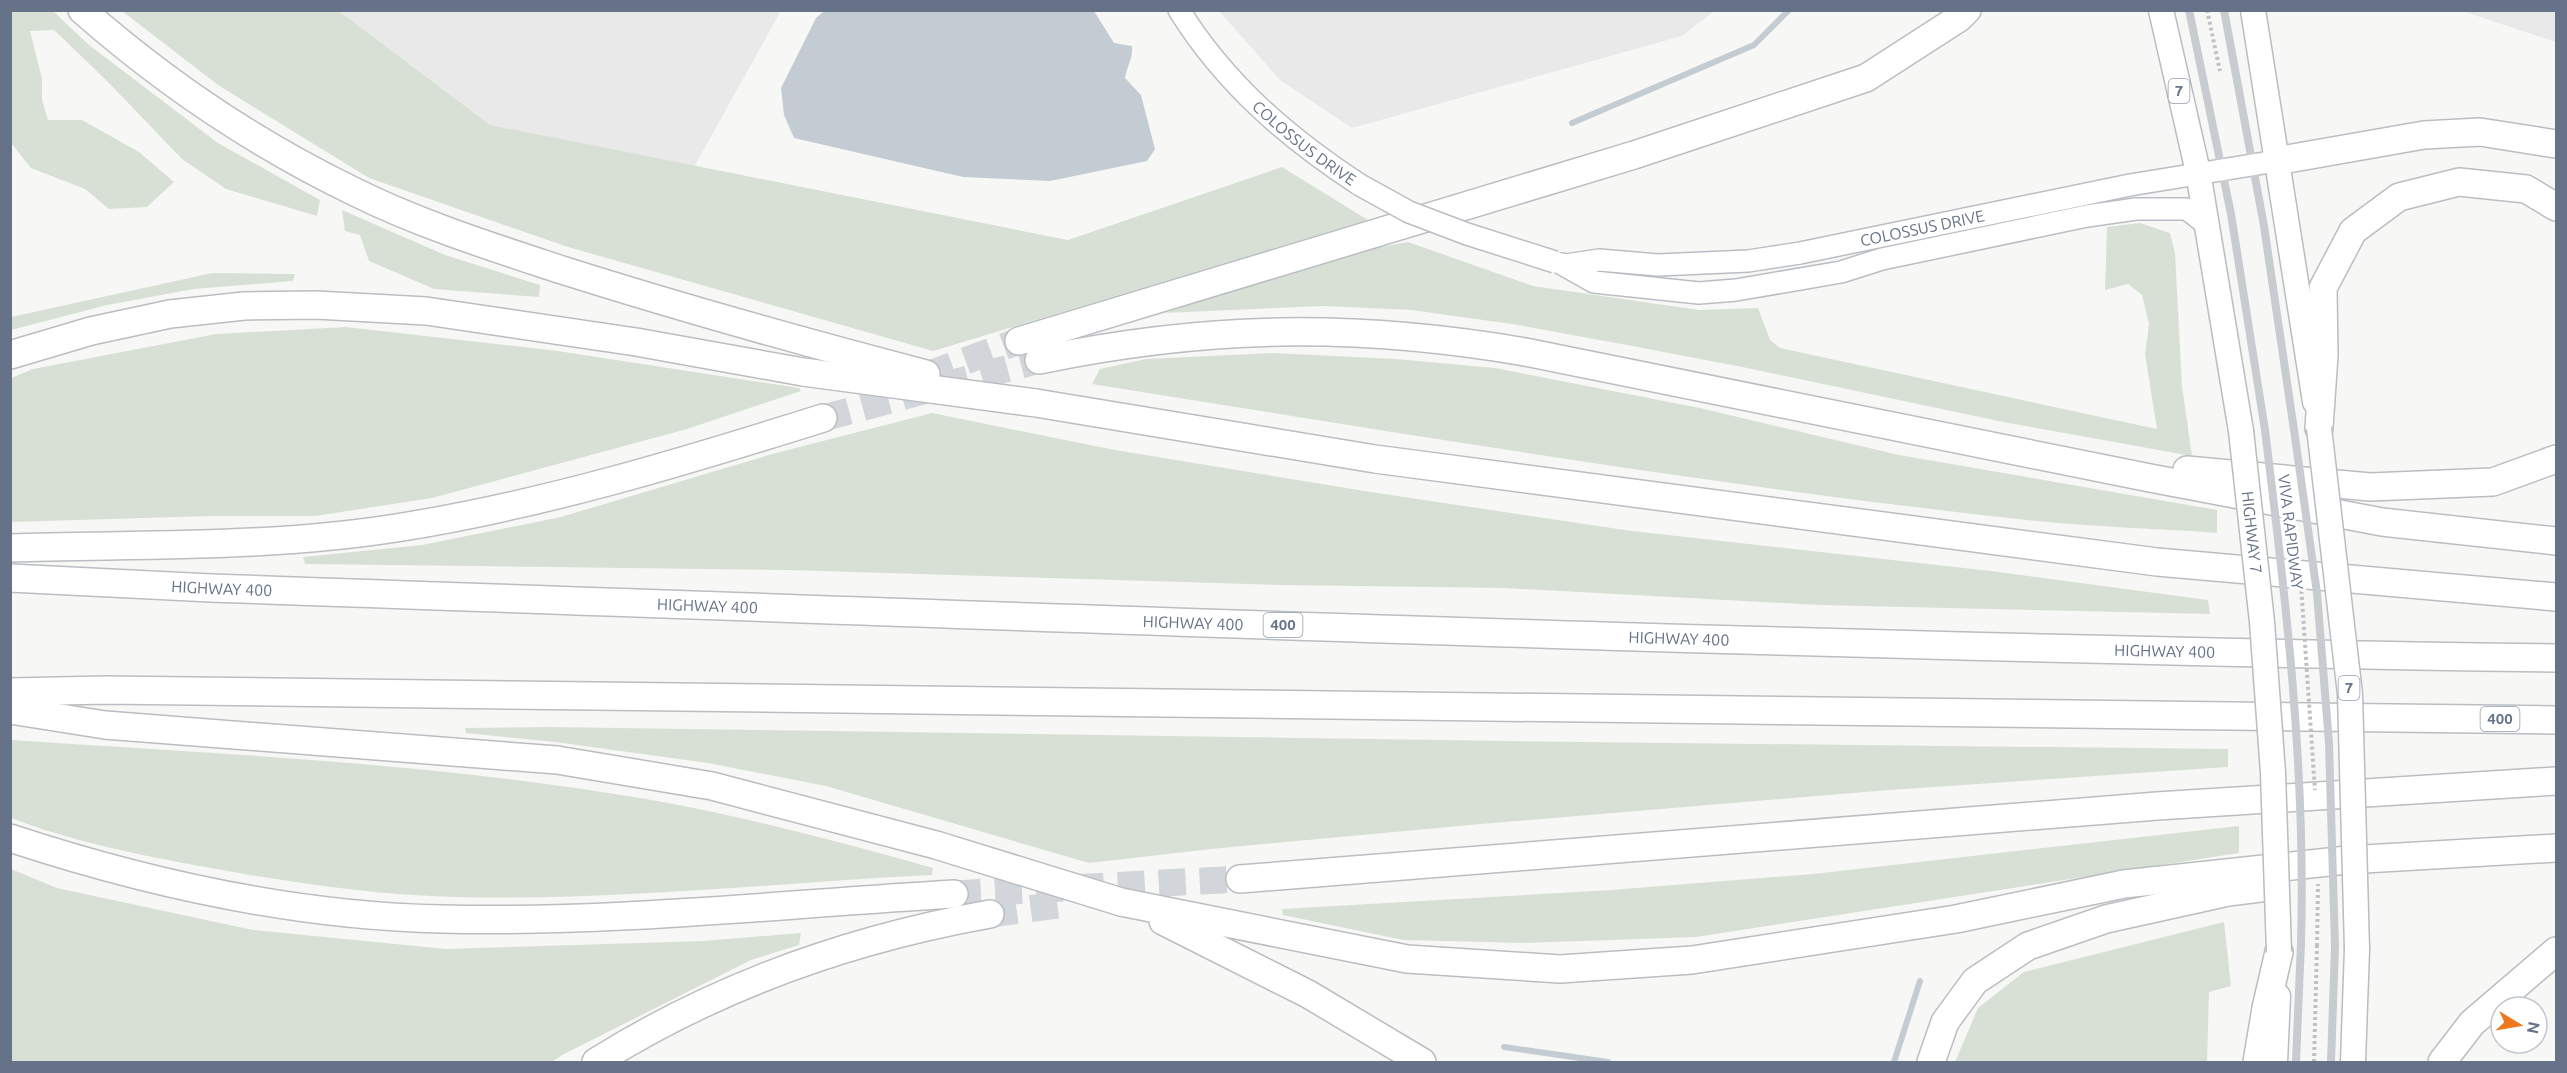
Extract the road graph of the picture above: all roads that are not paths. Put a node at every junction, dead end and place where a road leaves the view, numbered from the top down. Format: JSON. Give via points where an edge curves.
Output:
{"nodes":[{"id":1,"x":81,"y":10,"type":"edge"},
{"id":2,"x":1179,"y":10,"type":"edge"},
{"id":3,"x":1967,"y":10,"type":"edge"},
{"id":4,"x":2161,"y":10,"type":"edge"},
{"id":5,"x":2189,"y":10,"type":"edge"},
{"id":6,"x":2224,"y":10,"type":"edge"},
{"id":7,"x":2253,"y":10,"type":"edge"},
{"id":8,"x":2556,"y":144,"type":"edge"},
{"id":9,"x":2265,"y":162,"type":"junction"},
{"id":10,"x":2222,"y":169,"type":"junction"},
{"id":11,"x":2198,"y":172,"type":"junction"},
{"id":12,"x":2084,"y":206,"type":"junction"},
{"id":13,"x":2556,"y":207,"type":"edge"},
{"id":14,"x":2206,"y":224,"type":"junction"},
{"id":15,"x":1561,"y":263,"type":"junction"},
{"id":16,"x":1019,"y":341,"type":"tunnel mouth"},
{"id":17,"x":10,"y":355,"type":"edge"},
{"id":18,"x":1039,"y":360,"type":"tunnel mouth"},
{"id":19,"x":1036,"y":403,"type":"junction"},
{"id":20,"x":823,"y":418,"type":"tunnel mouth"},
{"id":21,"x":2307,"y":429,"type":"junction"},
{"id":22,"x":2556,"y":459,"type":"edge"},
{"id":23,"x":2150,"y":478,"type":"junction"},
{"id":24,"x":2556,"y":542,"type":"edge"},
{"id":25,"x":10,"y":548,"type":"edge"},
{"id":26,"x":10,"y":578,"type":"edge"},
{"id":27,"x":2556,"y":597,"type":"edge"},
{"id":28,"x":2556,"y":658,"type":"edge"},
{"id":29,"x":10,"y":692,"type":"edge"},
{"id":30,"x":10,"y":710,"type":"edge"},
{"id":31,"x":2556,"y":720,"type":"edge"},
{"id":32,"x":2556,"y":781,"type":"edge"},
{"id":33,"x":10,"y":838,"type":"edge"},
{"id":34,"x":2556,"y":848,"type":"edge"},
{"id":35,"x":2347,"y":860,"type":"junction"},
{"id":36,"x":1240,"y":879,"type":"tunnel mouth"},
{"id":37,"x":954,"y":894,"type":"tunnel mouth"},
{"id":38,"x":1121,"y":902,"type":"junction"},
{"id":39,"x":990,"y":914,"type":"tunnel mouth"},
{"id":40,"x":2290,"y":947,"type":"junction"},
{"id":41,"x":2346,"y":948,"type":"junction"},
{"id":42,"x":2556,"y":951,"type":"edge"},
{"id":43,"x":596,"y":1062,"type":"edge"},
{"id":44,"x":1422,"y":1062,"type":"edge"},
{"id":45,"x":1931,"y":1062,"type":"edge"},
{"id":46,"x":2257,"y":1062,"type":"edge"},
{"id":47,"x":2275,"y":1062,"type":"edge"},
{"id":48,"x":2296,"y":1062,"type":"edge"},
{"id":49,"x":2331,"y":1062,"type":"edge"},
{"id":50,"x":2353,"y":1062,"type":"edge"},
{"id":51,"x":2442,"y":1062,"type":"edge"}],
"edges":[{"from":1,"to":19,"type":"highway","via":[[165,78],[221,117],[334,181],[423,221],[605,284]]},
{"from":2,"to":15,"type":"street","name":"COLOSSUS DRIVE","bridge":true,"via":[[1215,62],[1266,116],[1312,154],[1409,212]]},
{"from":3,"to":16,"type":"highway","via":[[1866,78],[1634,155]]},
{"from":4,"to":11,"type":"main road","name":"HIGHWAY 7","number":"7"},
{"from":5,"to":10,"type":"lane","name":"VIVA RAPIDWAY"},
{"from":6,"to":9,"type":"lane"},
{"from":7,"to":9,"type":"main road","number":"7"},
{"from":8,"to":9,"type":"highway","via":[[2480,132],[2424,135]]},
{"from":9,"to":10,"type":"street","name":"COLOSSUS DRIVE"},
{"from":9,"to":21,"type":"main road","number":"7"},
{"from":10,"to":11,"type":"street","name":"COLOSSUS DRIVE"},
{"from":10,"to":40,"type":"lane","name":"VIVA RAPIDWAY","bridge":true,"via":[[2265,430],[2288,623],[2299,777],[2302,897]]},
{"from":11,"to":12,"type":"street","name":"COLOSSUS DRIVE","via":[[2130,184]]},
{"from":11,"to":14,"type":"main road","name":"HIGHWAY 7","number":"7"},
{"from":12,"to":14,"type":"street","name":"COLOSSUS DRIVE","via":[[2187,209]]},
{"from":12,"to":15,"type":"street","name":"COLOSSUS DRIVE","via":[[1748,261],[1658,265],[1599,260]]},
{"from":12,"to":15,"type":"street","name":"COLOSSUS DRIVE","via":[[1841,272],[1736,290],[1699,293],[1594,282]]},
{"from":13,"to":21,"type":"highway","via":[[2526,189],[2459,182],[2399,196],[2354,231],[2323,288],[2325,355]]},
{"from":14,"to":40,"type":"main road","name":"HIGHWAY 7","number":"7","bridge":true,"via":[[2241,431]]},
{"from":17,"to":19,"type":"highway","via":[[91,331],[170,314],[244,306],[372,307],[481,318],[803,372]]},
{"from":18,"to":23,"type":"highway","via":[[1108,347],[1230,333],[1306,330],[1454,340]]},
{"from":19,"to":27,"type":"highway","via":[[1375,459],[2145,561]]},
{"from":20,"to":25,"type":"highway","via":[[575,491],[396,528],[257,542]]},
{"from":21,"to":41,"type":"main road","number":"7","bridge":true,"via":[[2350,694]]},
{"from":22,"to":23,"type":"highway","via":[[2493,482],[2370,488],[2190,470]]},
{"from":23,"to":24,"type":"highway","via":[[2382,522]]},
{"from":26,"to":28,"type":"highway","name":"HIGHWAY 400","number":"400","via":[[247,590],[1461,632],[2228,654]]},
{"from":29,"to":31,"type":"highway","number":"400","via":[[106,690]]},
{"from":30,"to":38,"type":"highway","via":[[105,725],[557,760],[700,784],[936,845]]},
{"from":32,"to":36,"type":"highway","via":[[2157,806]]},
{"from":33,"to":37,"type":"highway","via":[[89,863],[233,897],[362,914],[429,918],[588,917]]},
{"from":34,"to":35,"type":"highway"},
{"from":35,"to":38,"type":"highway","via":[[2124,884],[1956,919],[1692,960],[1560,969],[1407,959]]},
{"from":35,"to":45,"type":"highway","via":[[2313,881],[2228,892],[2106,919],[2028,946],[1975,981],[1945,1022]]},
{"from":38,"to":44,"type":"highway","via":[[1308,994]]},
{"from":39,"to":43,"type":"highway","via":[[821,955],[689,1009]]},
{"from":40,"to":46,"type":"highway","via":[[2266,1008]]},
{"from":40,"to":47,"type":"main road","name":"HIGHWAY 7","number":"7"},
{"from":40,"to":48,"type":"lane","name":"VIVA RAPIDWAY"},
{"from":41,"to":49,"type":"lane"},
{"from":41,"to":50,"type":"main road","number":"7"},
{"from":42,"to":51,"type":"highway","via":[[2472,1023]]}]}
